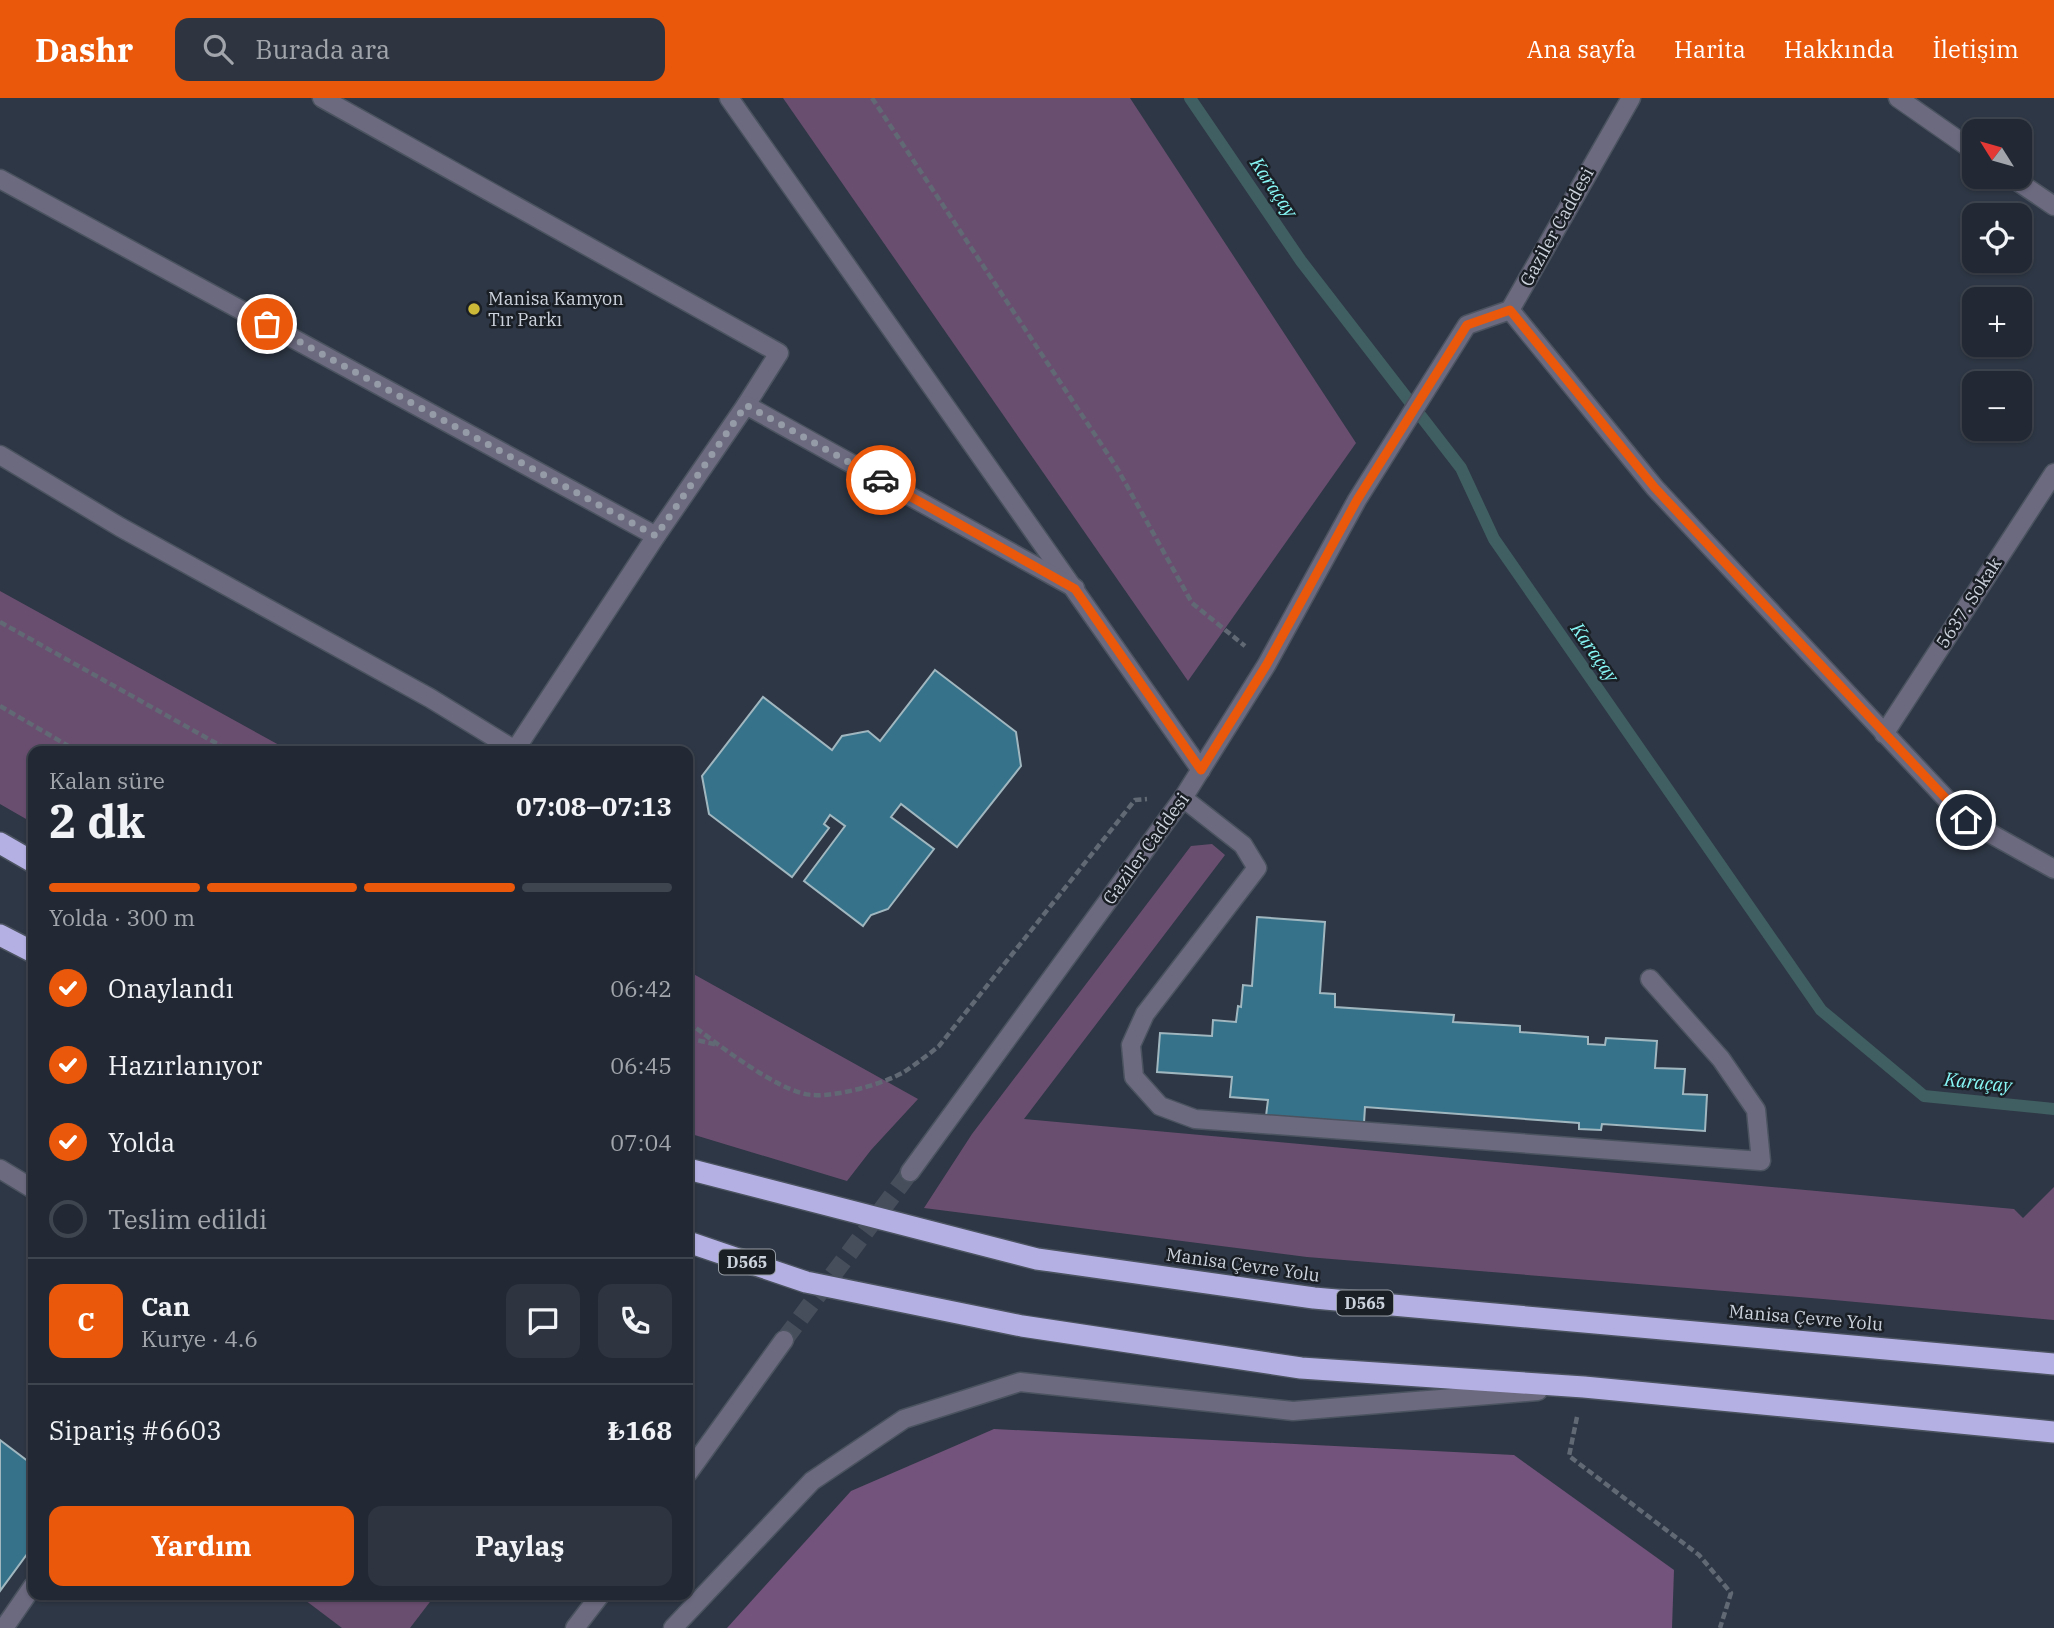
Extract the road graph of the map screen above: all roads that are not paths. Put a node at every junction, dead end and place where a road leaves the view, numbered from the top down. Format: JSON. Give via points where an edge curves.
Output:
{"nodes":[{"id":1,"x":322,"y":98,"type":"edge"},
{"id":2,"x":729,"y":98,"type":"edge"},
{"id":3,"x":1630,"y":98,"type":"edge"},
{"id":4,"x":1898,"y":98,"type":"edge"},
{"id":5,"x":1962,"y":143,"type":"edge"},
{"id":6,"x":0,"y":179,"type":"edge"},
{"id":7,"x":2029,"y":189,"type":"edge"},
{"id":8,"x":2054,"y":206,"type":"edge"},
{"id":9,"x":1510,"y":310,"type":"junction"},
{"id":10,"x":746,"y":405,"type":"junction"},
{"id":11,"x":0,"y":455,"type":"edge"},
{"id":12,"x":2054,"y":473,"type":"edge"},
{"id":13,"x":656,"y":536,"type":"junction"},
{"id":14,"x":1075,"y":589,"type":"junction"},
{"id":15,"x":1884,"y":734,"type":"junction"},
{"id":16,"x":508,"y":746,"type":"edge"},
{"id":17,"x":517,"y":746,"type":"edge"},
{"id":18,"x":1201,"y":770,"type":"junction"},
{"id":19,"x":1183,"y":798,"type":"junction"},
{"id":20,"x":0,"y":843,"type":"edge"},
{"id":21,"x":28,"y":859,"type":"edge"},
{"id":22,"x":2054,"y":869,"type":"edge"},
{"id":23,"x":0,"y":935,"type":"edge"},
{"id":24,"x":28,"y":949,"type":"edge"},
{"id":25,"x":1650,"y":979,"type":"dead end"},
{"id":26,"x":0,"y":1169,"type":"edge"},
{"id":27,"x":693,"y":1170,"type":"edge"},
{"id":28,"x":910,"y":1172,"type":"tunnel mouth"},
{"id":29,"x":28,"y":1186,"type":"edge"},
{"id":30,"x":693,"y":1244,"type":"edge"},
{"id":31,"x":784,"y":1340,"type":"tunnel mouth"},
{"id":32,"x":2054,"y":1364,"type":"edge"},
{"id":33,"x":1584,"y":1387,"type":"junction"},
{"id":34,"x":2054,"y":1432,"type":"edge"},
{"id":35,"x":693,"y":1467,"type":"edge"},
{"id":36,"x":28,"y":1593,"type":"edge"},
{"id":37,"x":596,"y":1600,"type":"edge"},
{"id":38,"x":4,"y":1628,"type":"edge"},
{"id":39,"x":575,"y":1628,"type":"edge"},
{"id":40,"x":673,"y":1628,"type":"edge"}],
"edges":[{"from":1,"to":10,"type":"street","via":[[779,353]]},
{"from":2,"to":14,"type":"street"},
{"from":3,"to":9,"type":"street","name":"Gaziler Caddesi"},
{"from":4,"to":5,"type":"street"},
{"from":6,"to":13,"type":"street"},
{"from":7,"to":8,"type":"street"},
{"from":9,"to":15,"type":"street","via":[[1655,488]]},
{"from":9,"to":18,"type":"street","name":"Gaziler Caddesi","via":[[1467,325],[1357,500],[1267,664]]},
{"from":10,"to":13,"type":"street"},
{"from":10,"to":14,"type":"street"},
{"from":11,"to":16,"type":"street"},
{"from":12,"to":15,"type":"street","name":"5637. Sokak"},
{"from":13,"to":17,"type":"street"},
{"from":14,"to":18,"type":"street"},
{"from":15,"to":22,"type":"street","via":[[1966,820]]},
{"from":18,"to":19,"type":"street","name":"Gaziler Caddesi"},
{"from":19,"to":25,"type":"street","via":[[1243,845],[1257,868],[1145,1014],[1130,1045],[1135,1077],[1160,1106],[1195,1119],[1761,1161],[1756,1110],[1721,1059]]},
{"from":19,"to":28,"type":"street","name":"Gaziler Caddesi"},
{"from":20,"to":21,"type":"highway"},
{"from":23,"to":24,"type":"highway"},
{"from":26,"to":29,"type":"street"},
{"from":27,"to":32,"type":"highway","name":"Manisa Çevre Yolu","number":"D565","via":[[1050,1261],[1314,1298]]},
{"from":30,"to":33,"type":"highway","number":"D565","via":[[806,1282],[1022,1326],[1301,1368]]},
{"from":31,"to":35,"type":"street"},
{"from":33,"to":34,"type":"highway","number":"D565"},
{"from":33,"to":40,"type":"street","via":[[1293,1411],[1020,1382],[904,1419],[812,1481]]},
{"from":36,"to":38,"type":"street"},
{"from":37,"to":39,"type":"street"}]}
